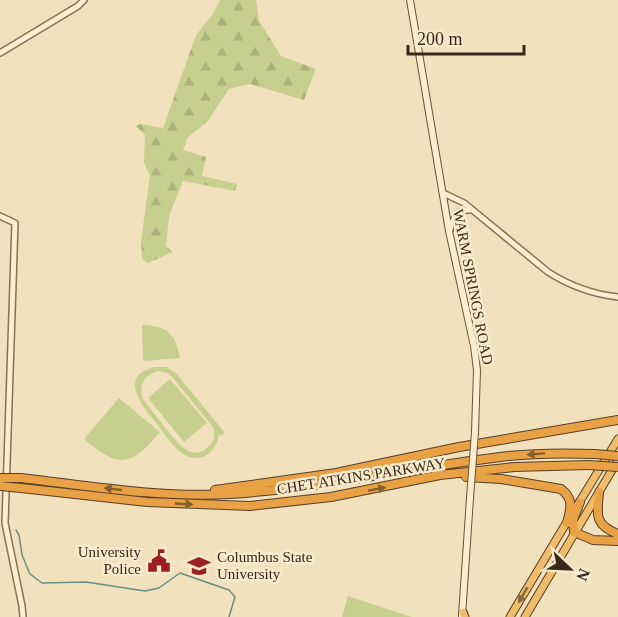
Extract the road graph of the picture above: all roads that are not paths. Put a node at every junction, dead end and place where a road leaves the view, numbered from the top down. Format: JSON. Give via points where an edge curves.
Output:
{"nodes":[{"id":1,"x":84,"y":0,"type":"edge"},
{"id":2,"x":410,"y":0,"type":"edge"},
{"id":3,"x":0,"y":53,"type":"edge"},
{"id":4,"x":443,"y":193,"type":"junction"},
{"id":5,"x":473,"y":210,"type":"junction"},
{"id":6,"x":0,"y":216,"type":"edge"},
{"id":7,"x":449,"y":231,"type":"junction"},
{"id":8,"x":618,"y":297,"type":"edge"},
{"id":9,"x":618,"y":420,"type":"edge"},
{"id":10,"x":618,"y":439,"type":"edge"},
{"id":11,"x":618,"y":458,"type":"edge"},
{"id":12,"x":618,"y":467,"type":"edge"},
{"id":13,"x":440,"y":476,"type":"junction"},
{"id":14,"x":0,"y":477,"type":"edge"},
{"id":15,"x":0,"y":486,"type":"edge"},
{"id":16,"x":141,"y":491,"type":"junction"},
{"id":17,"x":599,"y":492,"type":"junction"},
{"id":18,"x":580,"y":502,"type":"junction"},
{"id":19,"x":567,"y":523,"type":"junction"},
{"id":20,"x":574,"y":532,"type":"junction"},
{"id":21,"x":618,"y":534,"type":"edge"},
{"id":22,"x":618,"y":541,"type":"edge"},
{"id":23,"x":463,"y":615,"type":"edge"},
{"id":24,"x":23,"y":617,"type":"edge"},
{"id":25,"x":510,"y":617,"type":"edge"},
{"id":26,"x":525,"y":617,"type":"edge"}],
"edges":[{"from":1,"to":3,"type":"street"},
{"from":2,"to":4,"type":"main road","name":"WARM SPRINGS ROAD"},
{"from":4,"to":5,"type":"street"},
{"from":4,"to":7,"type":"main road","name":"WARM SPRINGS ROAD"},
{"from":5,"to":7,"type":"street","via":[[457,213]]},
{"from":5,"to":8,"type":"street","via":[[561,280],[597,294]]},
{"from":6,"to":24,"type":"street","via":[[15,223],[5,523]]},
{"from":7,"to":23,"type":"main road","name":"WARM SPRINGS ROAD","bridge":true,"via":[[476,358],[477,382]]},
{"from":9,"to":16,"type":"highway","via":[[274,483],[218,490]]},
{"from":10,"to":18,"type":"highway"},
{"from":11,"to":16,"type":"highway","name":"CHET ATKINS PARKWAY","one_way":true,"bridge":true,"via":[[552,453],[261,491],[174,495]]},
{"from":11,"to":17,"type":"highway"},
{"from":12,"to":13,"type":"highway","name":"CHET ATKINS PARKWAY","bridge":true,"via":[[514,467]]},
{"from":15,"to":13,"type":"highway","name":"CHET ATKINS PARKWAY","one_way":true,"bridge":true,"via":[[147,502],[250,506],[331,497]]},
{"from":13,"to":19,"type":"highway","via":[[501,479],[561,489],[572,502]]},
{"from":16,"to":14,"type":"highway","name":"CHET ATKINS PARKWAY","one_way":true,"bridge":true},
{"from":17,"to":20,"type":"highway"},
{"from":17,"to":21,"type":"highway","via":[[601,525]]},
{"from":18,"to":19,"type":"highway"},
{"from":18,"to":20,"type":"highway","via":[[573,520]]},
{"from":19,"to":25,"type":"highway","one_way":true},
{"from":20,"to":22,"type":"highway","via":[[593,540]]},
{"from":20,"to":26,"type":"highway"}]}
